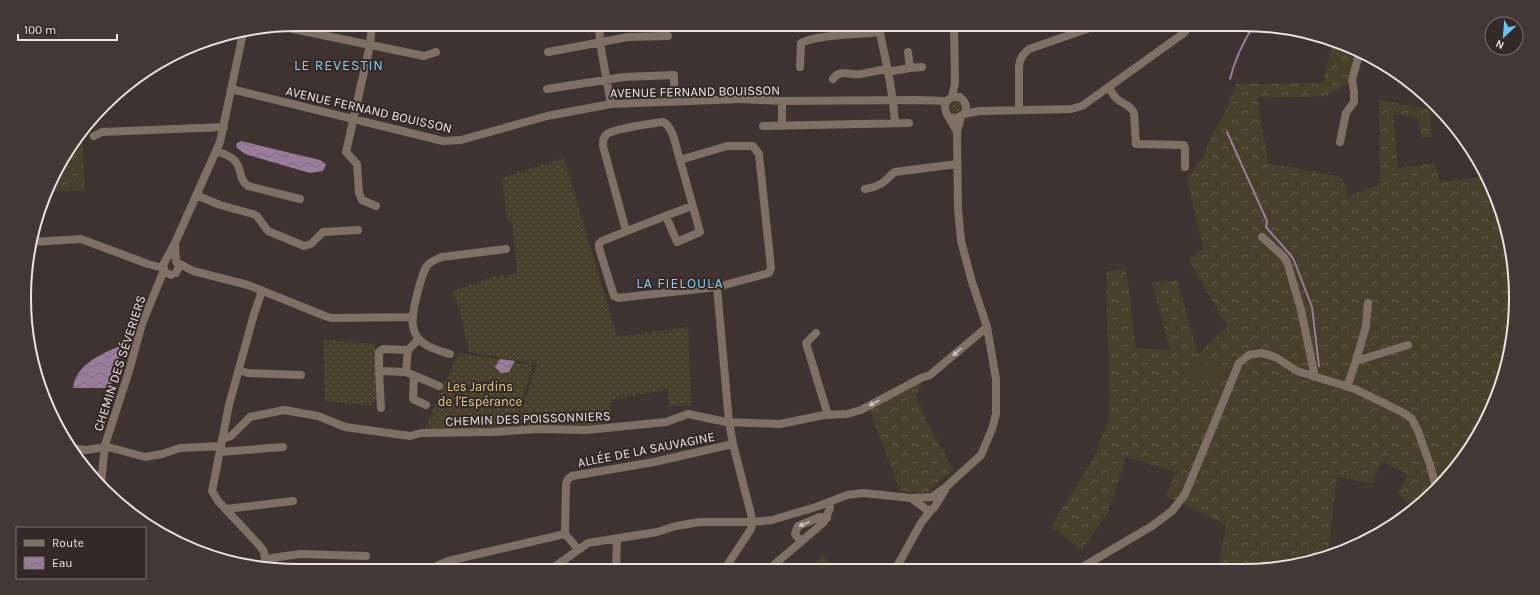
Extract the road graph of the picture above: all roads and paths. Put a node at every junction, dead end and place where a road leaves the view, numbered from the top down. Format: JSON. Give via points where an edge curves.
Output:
{"nodes":[{"id":1,"x":303,"y":31,"type":"edge"},
{"id":2,"x":371,"y":31,"type":"edge"},
{"id":3,"x":599,"y":31,"type":"edge"},
{"id":4,"x":861,"y":31,"type":"edge"},
{"id":5,"x":880,"y":31,"type":"edge"},
{"id":6,"x":954,"y":31,"type":"edge"},
{"id":7,"x":1081,"y":31,"type":"edge"},
{"id":8,"x":1185,"y":31,"type":"edge"},
{"id":9,"x":668,"y":36,"type":"dead end"},
{"id":10,"x":242,"y":37,"type":"edge"},
{"id":11,"x":600,"y":43,"type":"junction"},
{"id":12,"x":370,"y":45,"type":"junction"},
{"id":13,"x":436,"y":52,"type":"dead end"},
{"id":14,"x":548,"y":52,"type":"dead end"},
{"id":15,"x":908,"y":52,"type":"dead end"},
{"id":16,"x":1358,"y":57,"type":"edge"},
{"id":17,"x":800,"y":67,"type":"dead end"},
{"id":18,"x":922,"y":67,"type":"dead end"},
{"id":19,"x":910,"y":68,"type":"junction"},
{"id":20,"x":887,"y":70,"type":"junction"},
{"id":21,"x":606,"y":79,"type":"junction"},
{"id":22,"x":833,"y":79,"type":"dead end"},
{"id":23,"x":955,"y":83,"type":"junction"},
{"id":24,"x":1109,"y":87,"type":"junction"},
{"id":25,"x":231,"y":89,"type":"junction"},
{"id":26,"x":547,"y":89,"type":"dead end"},
{"id":27,"x":674,"y":94,"type":"dead end"},
{"id":28,"x":963,"y":100,"type":"junction"},
{"id":29,"x":782,"y":101,"type":"junction"},
{"id":30,"x":892,"y":101,"type":"junction"},
{"id":31,"x":947,"y":103,"type":"junction"},
{"id":32,"x":611,"y":104,"type":"junction"},
{"id":33,"x":1019,"y":110,"type":"junction"},
{"id":34,"x":980,"y":111,"type":"junction"},
{"id":35,"x":963,"y":116,"type":"junction"},
{"id":36,"x":949,"y":117,"type":"junction"},
{"id":37,"x":355,"y":119,"type":"junction"},
{"id":38,"x":894,"y":123,"type":"junction"},
{"id":39,"x":909,"y":123,"type":"dead end"},
{"id":40,"x":763,"y":126,"type":"dead end"},
{"id":41,"x":782,"y":126,"type":"junction"},
{"id":42,"x":224,"y":127,"type":"junction"},
{"id":43,"x":957,"y":132,"type":"junction"},
{"id":44,"x":94,"y":136,"type":"dead end"},
{"id":45,"x":1340,"y":142,"type":"dead end"},
{"id":46,"x":216,"y":151,"type":"junction"},
{"id":47,"x":680,"y":160,"type":"junction"},
{"id":48,"x":957,"y":164,"type":"junction"},
{"id":49,"x":1185,"y":167,"type":"dead end"},
{"id":50,"x":865,"y":189,"type":"dead end"},
{"id":51,"x":196,"y":194,"type":"junction"},
{"id":52,"x":300,"y":199,"type":"dead end"},
{"id":53,"x":376,"y":206,"type":"dead end"},
{"id":54,"x":692,"y":206,"type":"junction"},
{"id":55,"x":666,"y":216,"type":"junction"},
{"id":56,"x":358,"y":230,"type":"dead end"},
{"id":57,"x":626,"y":231,"type":"junction"},
{"id":58,"x":1262,"y":238,"type":"dead end"},
{"id":59,"x":37,"y":242,"type":"edge"},
{"id":60,"x":175,"y":243,"type":"junction"},
{"id":61,"x":506,"y":249,"type":"dead end"},
{"id":62,"x":177,"y":262,"type":"junction"},
{"id":63,"x":164,"y":266,"type":"junction"},
{"id":64,"x":193,"y":271,"type":"junction"},
{"id":65,"x":174,"y":274,"type":"junction"},
{"id":66,"x":158,"y":287,"type":"junction"},
{"id":67,"x":717,"y":287,"type":"junction"},
{"id":68,"x":262,"y":292,"type":"junction"},
{"id":69,"x":1368,"y":303,"type":"dead end"},
{"id":70,"x":413,"y":317,"type":"junction"},
{"id":71,"x":987,"y":327,"type":"junction"},
{"id":72,"x":816,"y":333,"type":"dead end"},
{"id":73,"x":419,"y":339,"type":"junction"},
{"id":74,"x":1408,"y":345,"type":"dead end"},
{"id":75,"x":408,"y":350,"type":"junction"},
{"id":76,"x":450,"y":354,"type":"dead end"},
{"id":77,"x":1356,"y":361,"type":"junction"},
{"id":78,"x":239,"y":370,"type":"junction"},
{"id":79,"x":379,"y":371,"type":"junction"},
{"id":80,"x":406,"y":372,"type":"junction"},
{"id":81,"x":301,"y":375,"type":"dead end"},
{"id":82,"x":414,"y":376,"type":"junction"},
{"id":83,"x":1315,"y":377,"type":"junction"},
{"id":84,"x":439,"y":386,"type":"dead end"},
{"id":85,"x":1347,"y":387,"type":"junction"},
{"id":86,"x":426,"y":405,"type":"dead end"},
{"id":87,"x":381,"y":408,"type":"dead end"},
{"id":88,"x":828,"y":415,"type":"junction"},
{"id":89,"x":729,"y":422,"type":"junction"},
{"id":90,"x":733,"y":444,"type":"junction"},
{"id":91,"x":221,"y":446,"type":"junction"},
{"id":92,"x":105,"y":447,"type":"junction"},
{"id":93,"x":283,"y":447,"type":"dead end"},
{"id":94,"x":78,"y":449,"type":"edge"},
{"id":95,"x":102,"y":478,"type":"edge"},
{"id":96,"x":1435,"y":482,"type":"edge"},
{"id":97,"x":293,"y":501,"type":"dead end"},
{"id":98,"x":829,"y":502,"type":"junction"},
{"id":99,"x":929,"y":504,"type":"junction"},
{"id":100,"x":226,"y":509,"type":"junction"},
{"id":101,"x":827,"y":518,"type":"junction"},
{"id":102,"x":752,"y":522,"type":"junction"},
{"id":103,"x":565,"y":534,"type":"junction"},
{"id":104,"x":617,"y":538,"type":"junction"},
{"id":105,"x":801,"y":542,"type":"junction"},
{"id":106,"x":578,"y":549,"type":"junction"},
{"id":107,"x":366,"y":556,"type":"dead end"},
{"id":108,"x":268,"y":562,"type":"edge"},
{"id":109,"x":265,"y":563,"type":"edge"},
{"id":110,"x":441,"y":564,"type":"edge"},
{"id":111,"x":558,"y":564,"type":"edge"},
{"id":112,"x":616,"y":564,"type":"edge"},
{"id":113,"x":728,"y":564,"type":"edge"},
{"id":114,"x":775,"y":564,"type":"edge"},
{"id":115,"x":898,"y":564,"type":"edge"},
{"id":116,"x":1087,"y":564,"type":"edge"}],
"edges":[{"from":1,"to":12,"type":"street"},
{"from":2,"to":12,"type":"street"},
{"from":3,"to":11,"type":"street"},
{"from":4,"to":17,"type":"street","via":[[801,43]]},
{"from":5,"to":20,"type":"street"},
{"from":6,"to":23,"type":"street"},
{"from":7,"to":33,"type":"street","via":[[1025,52],[1019,66]]},
{"from":8,"to":24,"type":"street"},
{"from":9,"to":11,"type":"street","via":[[628,37]]},
{"from":10,"to":25,"type":"street","name":"CHEMIN DES SÉVERIERS"},
{"from":11,"to":14,"type":"street"},
{"from":11,"to":21,"type":"street"},
{"from":12,"to":13,"type":"street","via":[[424,56]]},
{"from":12,"to":37,"type":"street"},
{"from":15,"to":19,"type":"street"},
{"from":16,"to":45,"type":"street","via":[[1352,80],[1354,102],[1346,113]]},
{"from":18,"to":19,"type":"street"},
{"from":19,"to":20,"type":"street"},
{"from":20,"to":22,"type":"street","via":[[858,74],[839,73]]},
{"from":20,"to":30,"type":"street"},
{"from":21,"to":26,"type":"street"},
{"from":21,"to":27,"type":"street","via":[[674,75]]},
{"from":21,"to":32,"type":"street"},
{"from":23,"to":28,"type":"street"},
{"from":23,"to":31,"type":"street"},
{"from":24,"to":33,"type":"street","via":[[1077,108]]},
{"from":24,"to":49,"type":"street","via":[[1117,99],[1130,105],[1134,113],[1136,144],[1184,145]]},
{"from":25,"to":37,"type":"street","name":"AVENUE FERNAND BOUISSON"},
{"from":25,"to":42,"type":"street","name":"CHEMIN DES SÉVERIERS"},
{"from":28,"to":31,"type":"street"},
{"from":28,"to":34,"type":"street"},
{"from":28,"to":35,"type":"street","via":[[966,107]]},
{"from":29,"to":30,"type":"street","name":"AVENUE FERNAND BOUISSON"},
{"from":29,"to":32,"type":"street","name":"AVENUE FERNAND BOUISSON","via":[[741,99]]},
{"from":29,"to":41,"type":"street"},
{"from":30,"to":31,"type":"street","name":"AVENUE FERNAND BOUISSON"},
{"from":30,"to":38,"type":"street"},
{"from":31,"to":36,"type":"street"},
{"from":32,"to":37,"type":"street","name":"AVENUE FERNAND BOUISSON","via":[[546,116],[452,141]]},
{"from":33,"to":34,"type":"street"},
{"from":34,"to":35,"type":"street"},
{"from":35,"to":36,"type":"street"},
{"from":35,"to":43,"type":"street"},
{"from":36,"to":43,"type":"street"},
{"from":37,"to":53,"type":"street","via":[[346,152],[357,164],[359,193],[362,200]]},
{"from":38,"to":39,"type":"street"},
{"from":38,"to":41,"type":"street"},
{"from":40,"to":41,"type":"street"},
{"from":42,"to":44,"type":"street","via":[[102,132]]},
{"from":42,"to":46,"type":"street","name":"CHEMIN DES SÉVERIERS"},
{"from":43,"to":48,"type":"street"},
{"from":46,"to":51,"type":"street","name":"CHEMIN DES SÉVERIERS"},
{"from":46,"to":52,"type":"street","via":[[235,160],[243,181],[248,186]]},
{"from":47,"to":54,"type":"street"},
{"from":47,"to":57,"type":"street","via":[[671,129],[663,122],[613,132],[605,136],[603,146]]},
{"from":47,"to":67,"type":"street","via":[[732,145],[753,146],[759,154],[771,268],[769,273]]},
{"from":48,"to":50,"type":"street","via":[[896,172],[880,185]]},
{"from":48,"to":71,"type":"street","via":[[961,241]]},
{"from":51,"to":56,"type":"street","via":[[220,205],[253,214],[268,231],[304,246],[312,244],[323,232]]},
{"from":51,"to":60,"type":"street","name":"CHEMIN DES SÉVERIERS"},
{"from":54,"to":55,"type":"street"},
{"from":54,"to":55,"type":"street","via":[[700,232],[677,242]]},
{"from":55,"to":57,"type":"street"},
{"from":57,"to":67,"type":"street","via":[[599,244],[614,296],[618,298]]},
{"from":58,"to":83,"type":"street","via":[[1287,262],[1301,310]]},
{"from":59,"to":63,"type":"street","via":[[81,239],[148,264]]},
{"from":60,"to":62,"type":"street","name":"CHEMIN DES SÉVERIERS"},
{"from":60,"to":63,"type":"street","name":"CHEMIN DES SÉVERIERS"},
{"from":61,"to":70,"type":"street","via":[[434,260],[423,274]]},
{"from":62,"to":63,"type":"street","via":[[171,260]]},
{"from":62,"to":64,"type":"street"},
{"from":62,"to":65,"type":"street","name":"CHEMIN DES SÉVERIERS","via":[[179,268]]},
{"from":63,"to":65,"type":"street","via":[[167,274]]},
{"from":63,"to":66,"type":"street","name":"CHEMIN DES SÉVERIERS"},
{"from":64,"to":65,"type":"street"},
{"from":64,"to":68,"type":"street","via":[[248,285]]},
{"from":65,"to":66,"type":"street","name":"CHEMIN DES SÉVERIERS"},
{"from":66,"to":92,"type":"street","name":"CHEMIN DES SÉVERIERS","via":[[142,324]]},
{"from":67,"to":89,"type":"street"},
{"from":68,"to":70,"type":"street","via":[[331,318]]},
{"from":68,"to":78,"type":"street"},
{"from":69,"to":77,"type":"street","via":[[1366,326]]},
{"from":70,"to":73,"type":"street"},
{"from":71,"to":88,"type":"street","name":"CHEMIN DES POISSONNIERS","one_way":true,"via":[[930,375],[861,410]]},
{"from":71,"to":99,"type":"street","via":[[996,379],[996,414],[992,429],[981,455]]},
{"from":72,"to":88,"type":"street","via":[[806,342]]},
{"from":73,"to":75,"type":"street"},
{"from":73,"to":76,"type":"street","via":[[430,347]]},
{"from":74,"to":77,"type":"street"},
{"from":75,"to":79,"type":"street","via":[[381,350]]},
{"from":75,"to":80,"type":"street"},
{"from":77,"to":85,"type":"street"},
{"from":78,"to":81,"type":"street","via":[[248,373]]},
{"from":78,"to":91,"type":"street"},
{"from":79,"to":80,"type":"street"},
{"from":79,"to":87,"type":"street"},
{"from":80,"to":82,"type":"street"},
{"from":82,"to":84,"type":"street"},
{"from":82,"to":86,"type":"street","via":[[413,399]]},
{"from":83,"to":85,"type":"street"},
{"from":83,"to":116,"type":"street","via":[[1297,371],[1269,355],[1249,355],[1243,359],[1239,363],[1185,494],[1179,502],[1172,511],[1152,526]]},
{"from":85,"to":96,"type":"street","via":[[1390,405],[1412,419]]},
{"from":88,"to":89,"type":"street","name":"CHEMIN DES POISSONNIERS","via":[[780,424]]},
{"from":89,"to":90,"type":"street"},
{"from":89,"to":91,"type":"street","name":"CHEMIN DES POISSONNIERS","via":[[688,414],[666,422],[586,430],[538,429],[421,433],[410,436],[345,427],[318,416],[284,410],[250,418]]},
{"from":90,"to":102,"type":"street"},
{"from":90,"to":103,"type":"street","name":"ALLÉE DE LA SAUVAGINE","via":[[654,462],[572,476],[566,484]]},
{"from":91,"to":92,"type":"street","name":"CHEMIN DES POISSONNIERS","via":[[180,448],[145,457]]},
{"from":91,"to":93,"type":"street"},
{"from":91,"to":100,"type":"street","via":[[212,491]]},
{"from":92,"to":94,"type":"street","name":"CHEMIN DES POISSONNIERS"},
{"from":92,"to":95,"type":"street","name":"CHEMIN DES SÉVERIERS"},
{"from":97,"to":100,"type":"street"},
{"from":98,"to":99,"type":"street","via":[[856,494],[911,498]]},
{"from":98,"to":101,"type":"street"},
{"from":98,"to":102,"type":"street","via":[[785,517]]},
{"from":99,"to":115,"type":"street"},
{"from":100,"to":109,"type":"street","via":[[260,546],[264,552]]},
{"from":101,"to":105,"type":"street"},
{"from":101,"to":105,"type":"street","one_way":true,"via":[[820,517],[798,526],[795,534]]},
{"from":102,"to":104,"type":"street","via":[[700,522]]},
{"from":102,"to":113,"type":"street","via":[[751,529]]},
{"from":103,"to":106,"type":"street"},
{"from":103,"to":110,"type":"street"},
{"from":104,"to":106,"type":"street","via":[[588,543]]},
{"from":104,"to":112,"type":"street"},
{"from":105,"to":114,"type":"street"},
{"from":106,"to":111,"type":"street"},
{"from":107,"to":108,"type":"street","via":[[300,554]]}]}
